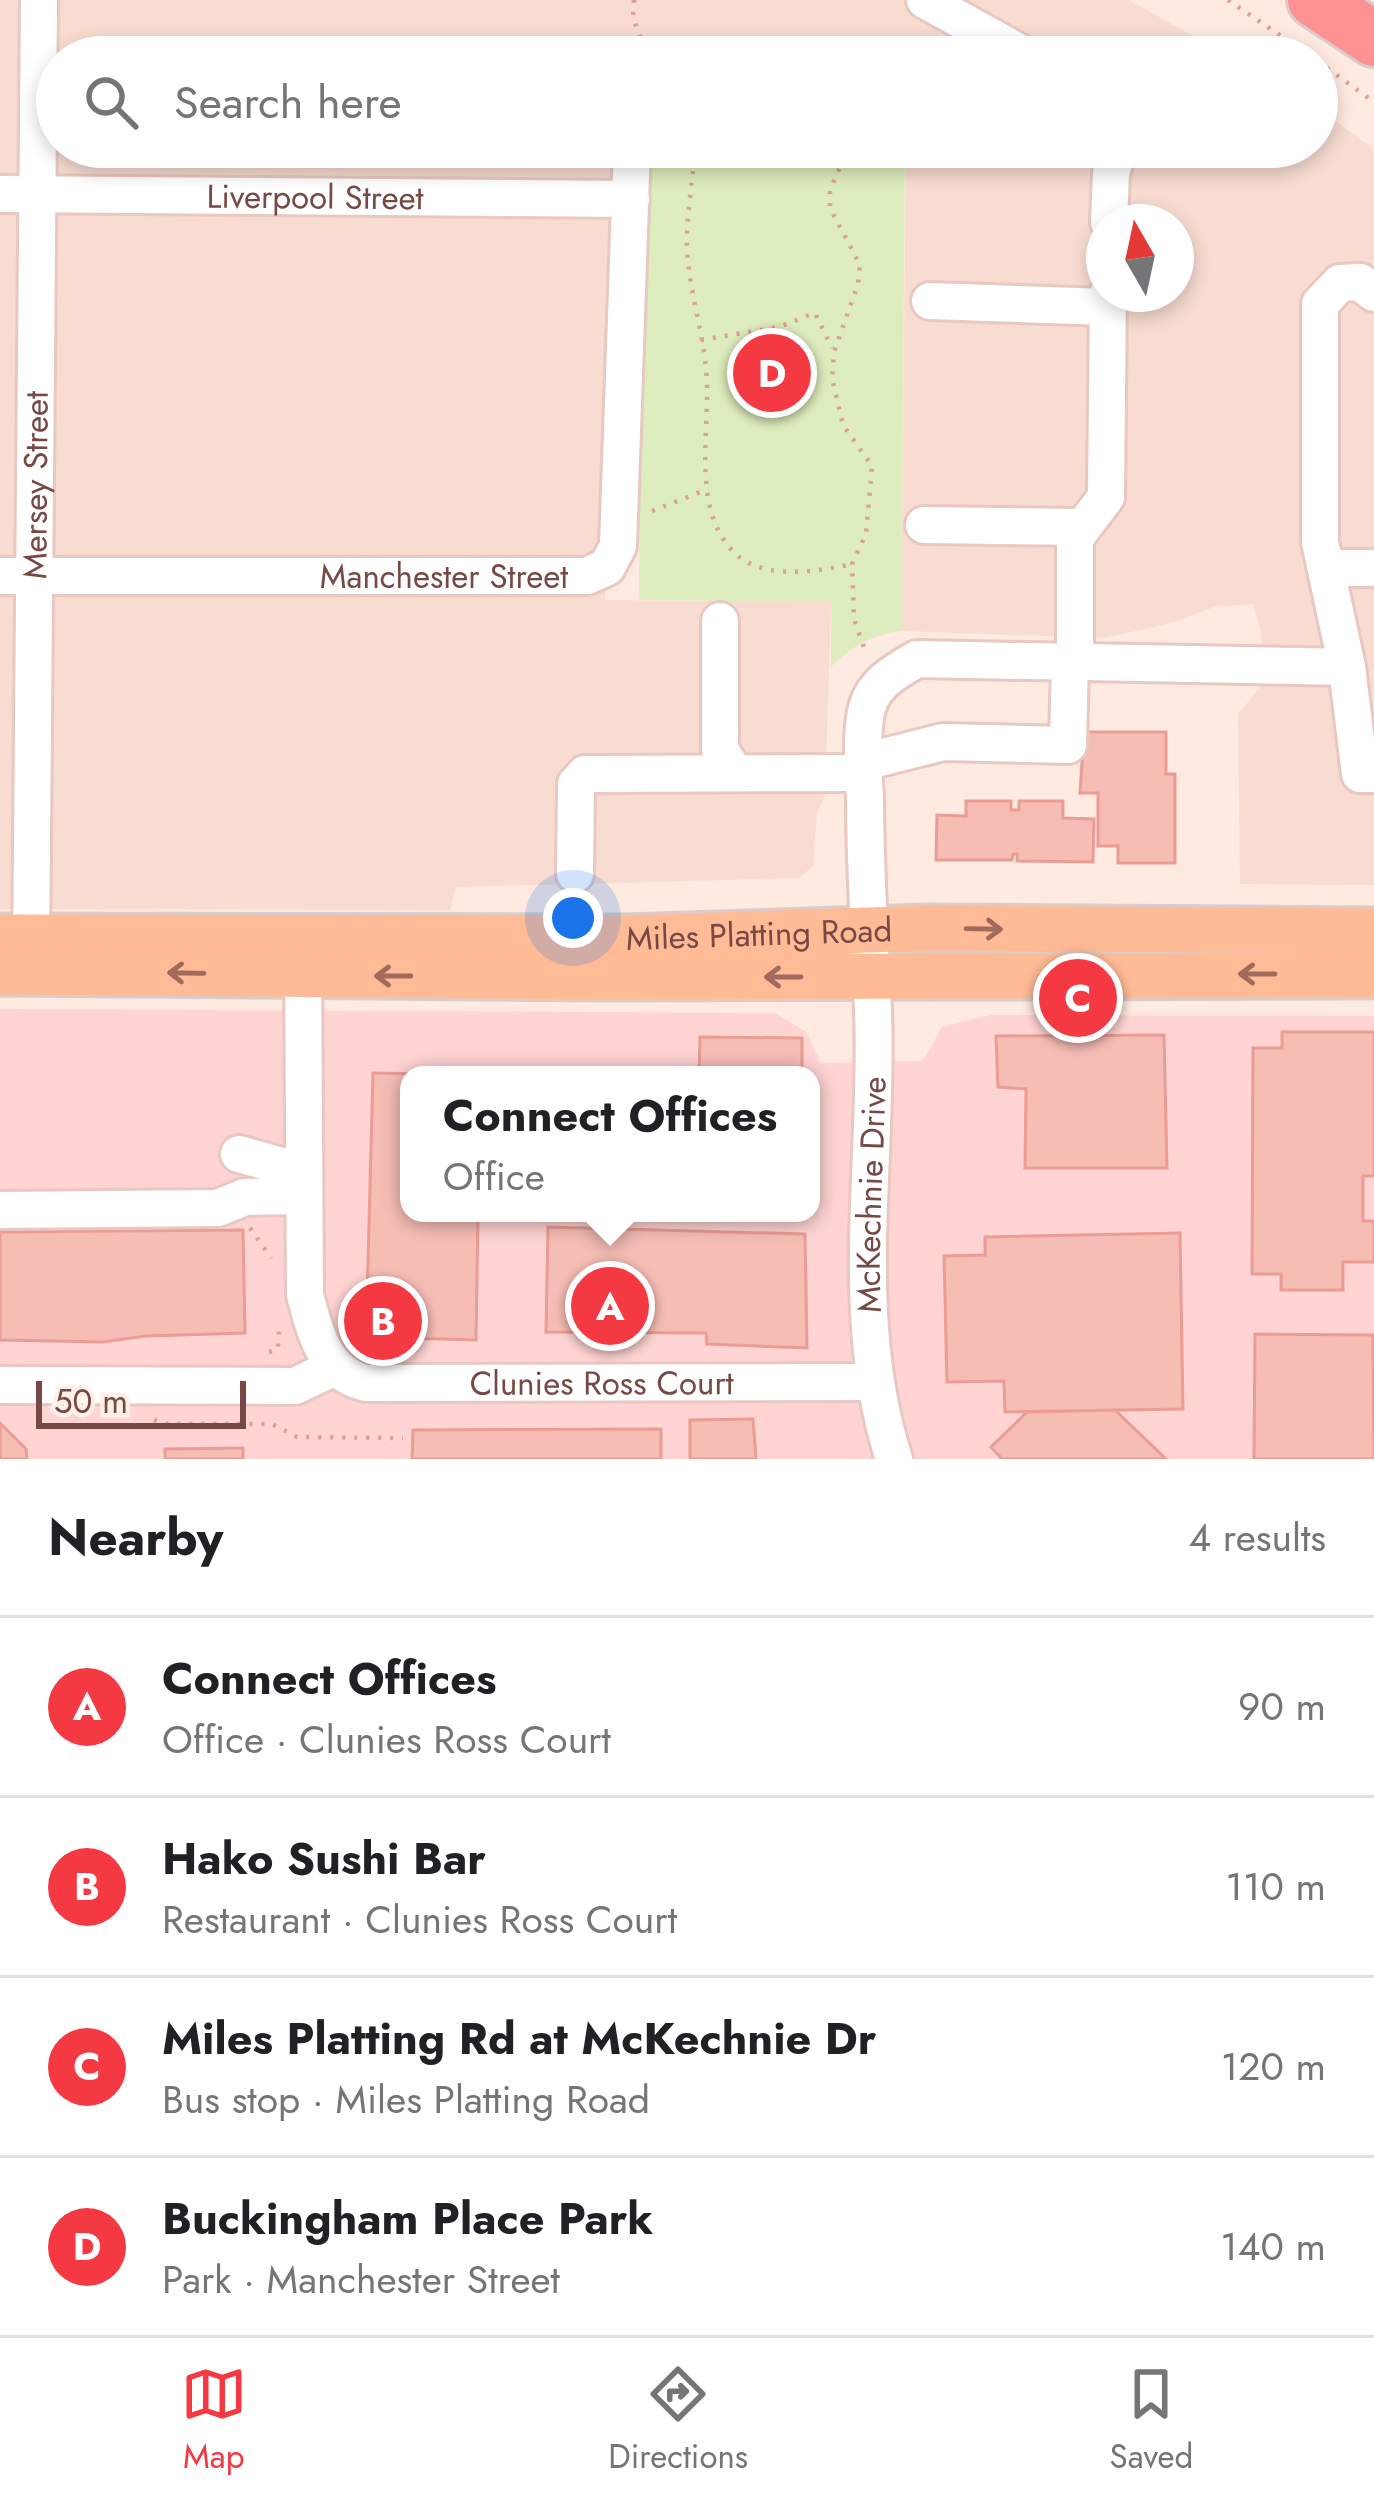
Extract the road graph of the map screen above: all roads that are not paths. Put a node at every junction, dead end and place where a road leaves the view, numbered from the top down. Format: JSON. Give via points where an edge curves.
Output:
{"nodes":[{"id":1,"x":39,"y":0,"type":"edge"},
{"id":2,"x":925,"y":0,"type":"edge"},
{"id":3,"x":1316,"y":0,"type":"edge"},
{"id":4,"x":39,"y":36,"type":"edge"},
{"id":5,"x":989,"y":36,"type":"edge"},
{"id":6,"x":1374,"y":39,"type":"edge"},
{"id":7,"x":40,"y":168,"type":"edge"},
{"id":8,"x":632,"y":168,"type":"edge"},
{"id":9,"x":1113,"y":168,"type":"edge"},
{"id":10,"x":0,"y":194,"type":"edge"},
{"id":11,"x":40,"y":194,"type":"junction"},
{"id":12,"x":631,"y":199,"type":"junction"},
{"id":13,"x":1110,"y":204,"type":"edge"},
{"id":14,"x":1374,"y":293,"type":"edge"},
{"id":15,"x":931,"y":301,"type":"dead end"},
{"id":16,"x":1086,"y":301,"type":"edge"},
{"id":17,"x":1108,"y":312,"type":"edge"},
{"id":18,"x":924,"y":525,"type":"dead end"},
{"id":19,"x":1083,"y":527,"type":"junction"},
{"id":20,"x":1326,"y":568,"type":"junction"},
{"id":21,"x":1374,"y":568,"type":"edge"},
{"id":22,"x":17,"y":576,"type":"edge"},
{"id":23,"x":720,"y":621,"type":"dead end"},
{"id":24,"x":1073,"y":662,"type":"junction"},
{"id":25,"x":1347,"y":667,"type":"junction"},
{"id":26,"x":864,"y":767,"type":"junction"},
{"id":27,"x":735,"y":773,"type":"junction"},
{"id":28,"x":1374,"y":774,"type":"edge"},
{"id":29,"x":575,"y":874,"type":"dead end"},
{"id":30,"x":867,"y":930,"type":"junction"},
{"id":31,"x":1374,"y":931,"type":"edge"},
{"id":32,"x":15,"y":955,"type":"edge"},
{"id":33,"x":303,"y":958,"type":"junction"},
{"id":34,"x":1374,"y":975,"type":"edge"},
{"id":35,"x":869,"y":977,"type":"junction"},
{"id":36,"x":239,"y":1154,"type":"dead end"},
{"id":37,"x":303,"y":1184,"type":"junction"},
{"id":38,"x":0,"y":1210,"type":"edge"},
{"id":39,"x":335,"y":1367,"type":"junction"},
{"id":40,"x":875,"y":1382,"type":"junction"},
{"id":41,"x":0,"y":1385,"type":"edge"},
{"id":42,"x":894,"y":1459,"type":"edge"}],
"edges":[{"from":1,"to":4,"type":"street","name":"Mersey Street"},
{"from":2,"to":5,"type":"street"},
{"from":3,"to":6,"type":"highway"},
{"from":7,"to":11,"type":"street","name":"Mersey Street"},
{"from":8,"to":12,"type":"street","name":"Manchester Street"},
{"from":9,"to":13,"type":"street"},
{"from":10,"to":11,"type":"street","name":"Liverpool Street"},
{"from":11,"to":12,"type":"street","name":"Liverpool Street"},
{"from":11,"to":22,"type":"street","name":"Mersey Street"},
{"from":12,"to":22,"type":"street","name":"Manchester Street","via":[[618,545],[607,566],[587,576]]},
{"from":14,"to":20,"type":"street","via":[[1360,282],[1340,283],[1320,304]]},
{"from":15,"to":16,"type":"street"},
{"from":17,"to":19,"type":"street","via":[[1106,497]]},
{"from":18,"to":19,"type":"street"},
{"from":19,"to":24,"type":"street","via":[[1075,538]]},
{"from":20,"to":21,"type":"street"},
{"from":20,"to":25,"type":"street"},
{"from":22,"to":32,"type":"street","name":"Mersey Street"},
{"from":23,"to":27,"type":"street","via":[[720,750]]},
{"from":24,"to":25,"type":"street"},
{"from":24,"to":26,"type":"street","name":"McKechnie Drive","via":[[917,659],[880,680],[865,714]]},
{"from":24,"to":26,"type":"street","via":[[1068,745],[943,742]]},
{"from":25,"to":28,"type":"street","via":[[1360,774]]},
{"from":26,"to":27,"type":"street"},
{"from":26,"to":30,"type":"street","name":"McKechnie Drive"},
{"from":27,"to":29,"type":"street","via":[[585,756],[576,784]]},
{"from":30,"to":31,"type":"main road","name":"Miles Platting Road","one_way":true},
{"from":30,"to":33,"type":"main road","name":"Miles Platting Road"},
{"from":30,"to":35,"type":"street","name":"McKechnie Drive"},
{"from":32,"to":33,"type":"main road","name":"Miles Platting Road"},
{"from":35,"to":33,"type":"main road","name":"Miles Platting Road","one_way":true},
{"from":33,"to":37,"type":"street"},
{"from":34,"to":35,"type":"main road","name":"Miles Platting Road","one_way":true},
{"from":35,"to":40,"type":"street","name":"McKechnie Drive"},
{"from":36,"to":37,"type":"street"},
{"from":37,"to":38,"type":"street","via":[[218,1208]]},
{"from":37,"to":39,"type":"street","via":[[305,1294]]},
{"from":39,"to":40,"type":"street","name":"Clunies Ross Court","via":[[366,1382]]},
{"from":39,"to":41,"type":"street","via":[[295,1386]]},
{"from":40,"to":42,"type":"street","name":"McKechnie Drive"}]}
